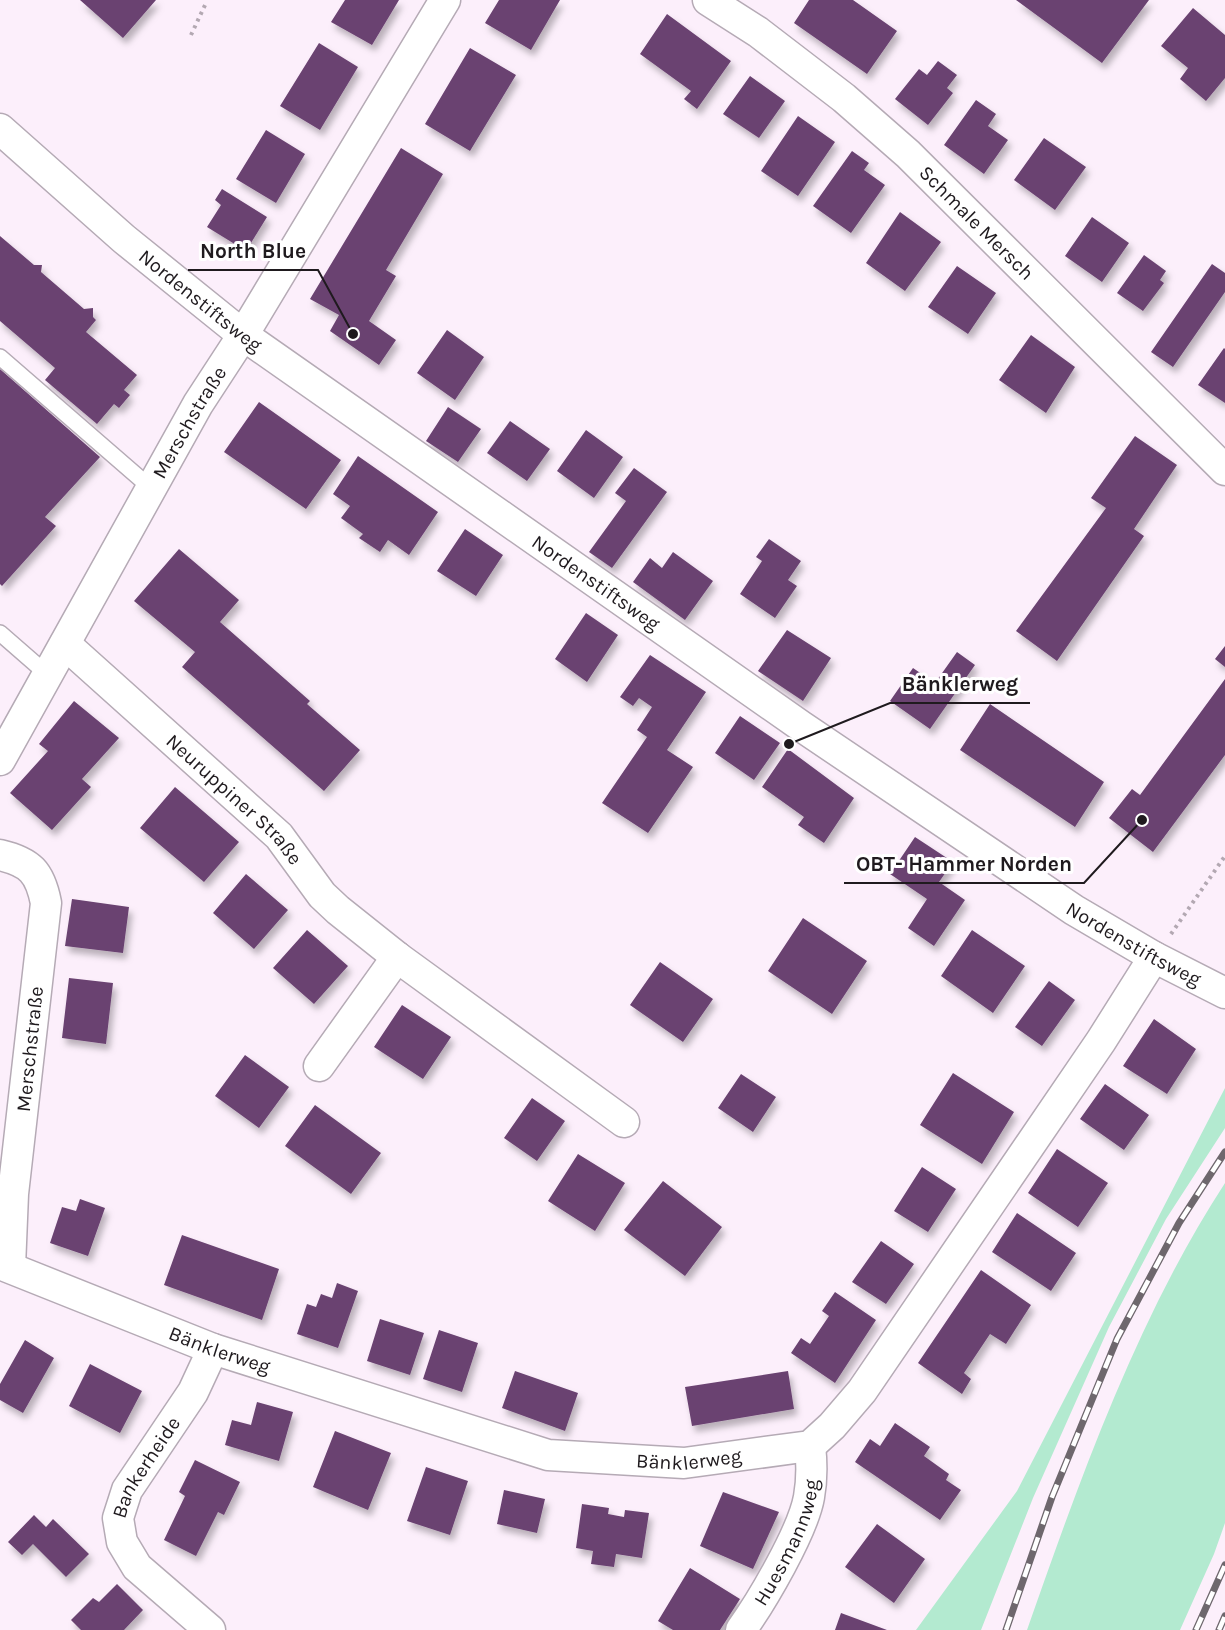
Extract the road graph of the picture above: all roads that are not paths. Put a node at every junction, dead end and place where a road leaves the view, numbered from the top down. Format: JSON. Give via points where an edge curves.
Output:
{"nodes":[{"id":1,"x":445,"y":0,"type":"edge"},
{"id":2,"x":708,"y":0,"type":"edge"},
{"id":3,"x":0,"y":129,"type":"edge"},
{"id":4,"x":243,"y":335,"type":"junction"},
{"id":5,"x":0,"y":357,"type":"edge"},
{"id":6,"x":1225,"y":470,"type":"edge"},
{"id":7,"x":151,"y":488,"type":"junction"},
{"id":8,"x":0,"y":633,"type":"edge"},
{"id":9,"x":65,"y":644,"type":"junction"},
{"id":10,"x":47,"y":674,"type":"junction"},
{"id":11,"x":0,"y":760,"type":"edge"},
{"id":12,"x":0,"y":855,"type":"edge"},
{"id":13,"x":397,"y":957,"type":"junction"},
{"id":14,"x":1154,"y":957,"type":"junction"},
{"id":15,"x":1225,"y":993,"type":"edge"},
{"id":16,"x":319,"y":1066,"type":"dead end"},
{"id":17,"x":624,"y":1122,"type":"dead end"},
{"id":18,"x":5,"y":1266,"type":"edge"},
{"id":19,"x":213,"y":1349,"type":"junction"},
{"id":20,"x":810,"y":1446,"type":"junction"},
{"id":21,"x":210,"y":1630,"type":"edge"},
{"id":22,"x":741,"y":1630,"type":"edge"}],
"edges":[{"from":1,"to":4,"type":"street","name":"Merschstraße"},
{"from":2,"to":6,"type":"street","name":"Schmale Mersch","via":[[758,32],[844,98],[908,154]]},
{"from":3,"to":4,"type":"street","name":"Nordenstiftsweg","via":[[124,239]]},
{"from":4,"to":7,"type":"street","name":"Merschstraße","via":[[198,404]]},
{"from":4,"to":14,"type":"street","name":"Nordenstiftsweg","via":[[801,726],[1074,910]]},
{"from":5,"to":7,"type":"lane"},
{"from":7,"to":9,"type":"street","name":"Merschstraße"},
{"from":8,"to":10,"type":"lane"},
{"from":9,"to":10,"type":"street","name":"Merschstraße"},
{"from":9,"to":13,"type":"street","name":"Neuruppiner Straße","via":[[279,836],[322,895]]},
{"from":10,"to":11,"type":"street","name":"Merschstraße"},
{"from":12,"to":18,"type":"street","name":"Merschstraße","via":[[33,869],[42,883],[46,903]]},
{"from":13,"to":16,"type":"street"},
{"from":13,"to":17,"type":"street","name":"Neuruppiner Straße"},
{"from":14,"to":15,"type":"street","name":"Nordenstiftsweg"},
{"from":14,"to":20,"type":"street","via":[[862,1391]]},
{"from":18,"to":19,"type":"street","name":"Bänklerweg"},
{"from":19,"to":20,"type":"street","name":"Bänklerweg","via":[[548,1455],[684,1463]]},
{"from":19,"to":21,"type":"street","name":"Bankerheide","via":[[193,1392],[127,1490],[118,1518],[122,1542],[137,1567]]},
{"from":20,"to":22,"type":"street","name":"Huesmannweg","via":[[811,1478],[805,1515],[757,1608]]}]}
